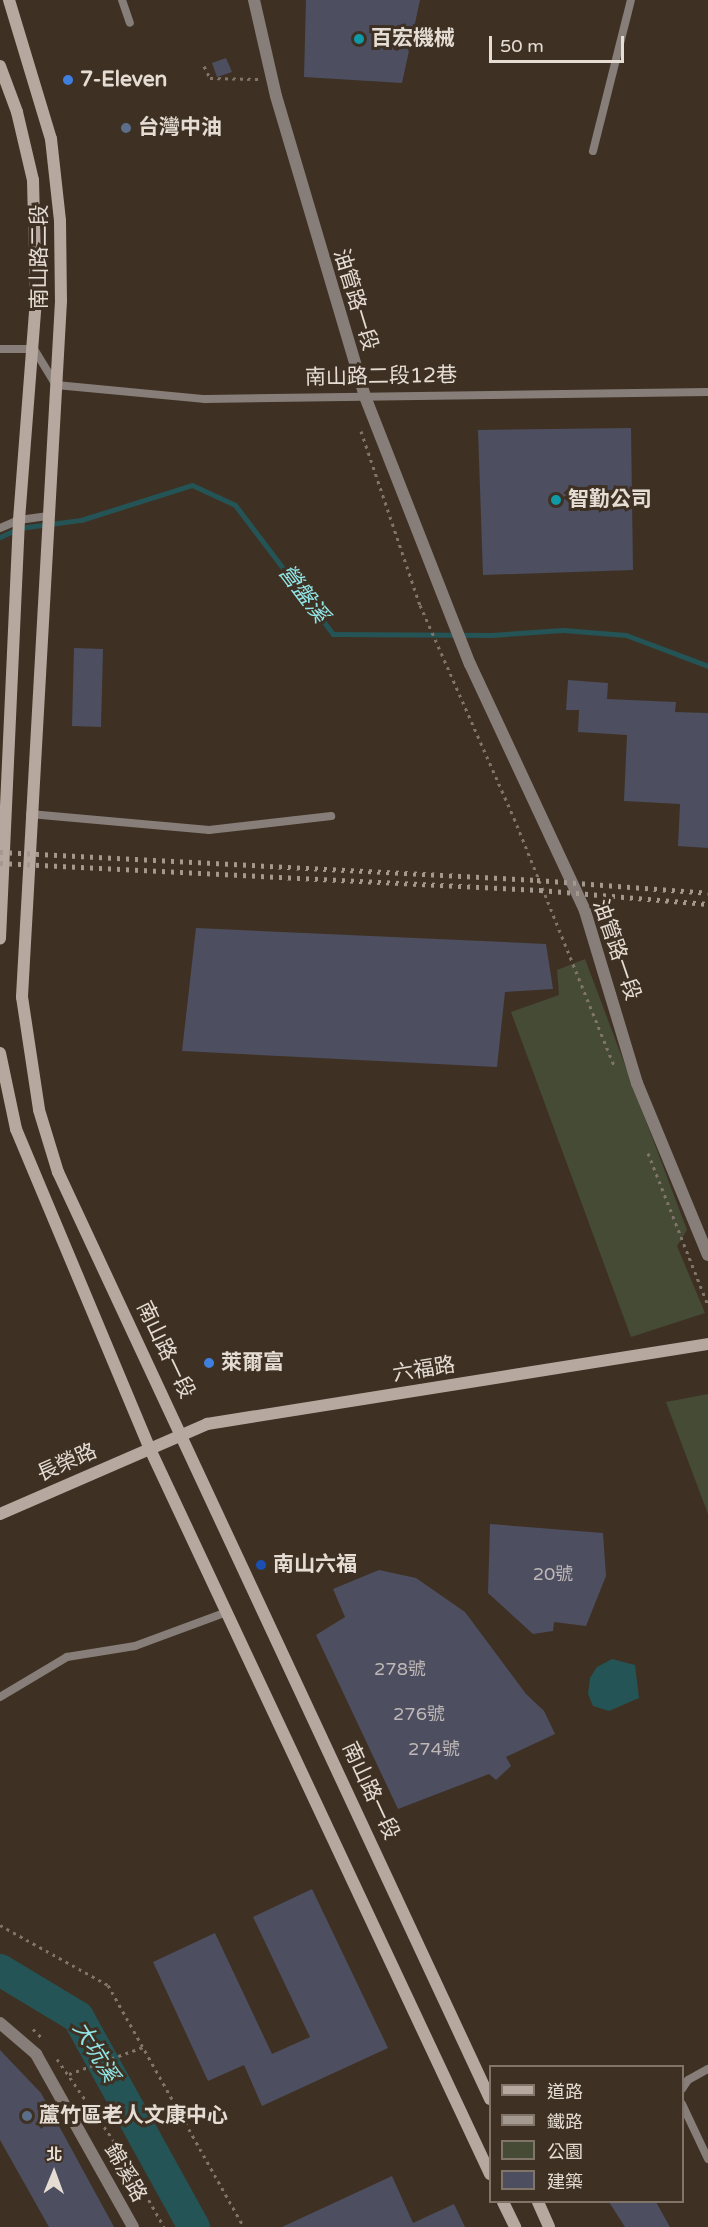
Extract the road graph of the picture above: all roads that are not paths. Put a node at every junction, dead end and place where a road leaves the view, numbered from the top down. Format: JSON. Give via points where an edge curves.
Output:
{"nodes":[{"id":1,"x":9,"y":0,"type":"edge"},
{"id":2,"x":122,"y":0,"type":"edge"},
{"id":3,"x":254,"y":0,"type":"edge"},
{"id":4,"x":631,"y":0,"type":"edge"},
{"id":5,"x":130,"y":23,"type":"dead end"},
{"id":6,"x":0,"y":66,"type":"edge"},
{"id":7,"x":593,"y":151,"type":"dead end"},
{"id":8,"x":0,"y":349,"type":"edge"},
{"id":9,"x":34,"y":349,"type":"junction"},
{"id":10,"x":56,"y":385,"type":"junction"},
{"id":11,"x":708,"y":392,"type":"edge"},
{"id":12,"x":364,"y":394,"type":"junction"},
{"id":13,"x":47,"y":518,"type":"junction"},
{"id":14,"x":19,"y":522,"type":"junction"},
{"id":15,"x":0,"y":528,"type":"edge"},
{"id":16,"x":44,"y":567,"type":"joint"},
{"id":17,"x":30,"y":814,"type":"junction"},
{"id":18,"x":331,"y":816,"type":"dead end"},
{"id":19,"x":0,"y":939,"type":"edge"},
{"id":20,"x":0,"y":1053,"type":"edge"},
{"id":21,"x":708,"y":1256,"type":"edge"},
{"id":22,"x":708,"y":1344,"type":"edge"},
{"id":23,"x":183,"y":1433,"type":"junction"},
{"id":24,"x":149,"y":1447,"type":"junction"},
{"id":25,"x":0,"y":1514,"type":"edge"},
{"id":26,"x":227,"y":1612,"type":"junction"},
{"id":27,"x":0,"y":1697,"type":"edge"},
{"id":28,"x":0,"y":2023,"type":"edge"},
{"id":29,"x":708,"y":2069,"type":"edge"},
{"id":30,"x":684,"y":2086,"type":"edge"},
{"id":31,"x":489,"y":2097,"type":"edge"},
{"id":32,"x":684,"y":2108,"type":"edge"},
{"id":33,"x":708,"y":2159,"type":"edge"},
{"id":34,"x":489,"y":2172,"type":"edge"},
{"id":35,"x":503,"y":2203,"type":"edge"},
{"id":36,"x":538,"y":2203,"type":"edge"},
{"id":37,"x":133,"y":2227,"type":"edge"},
{"id":38,"x":515,"y":2227,"type":"edge"},
{"id":39,"x":549,"y":2227,"type":"edge"}],
"edges":[{"from":1,"to":10,"type":"street","name":"南山路二段","via":[[41,99],[58,184],[61,301]]},
{"from":2,"to":5,"type":"lane"},
{"from":3,"to":12,"type":"street","name":"油管路一段","via":[[272,79]]},
{"from":4,"to":7,"type":"lane"},
{"from":6,"to":9,"type":"street","name":"南山路二段","via":[[17,112],[33,180]]},
{"from":8,"to":9,"type":"lane"},
{"from":9,"to":10,"type":"lane"},
{"from":9,"to":14,"type":"street","name":"南山路二段"},
{"from":10,"to":12,"type":"lane","name":"南山路二段12巷","via":[[205,399]]},
{"from":10,"to":13,"type":"street","name":"南山路二段"},
{"from":11,"to":12,"type":"lane","name":"南山路二段12巷"},
{"from":12,"to":21,"type":"street","name":"油管路一段","via":[[444,604],[585,911],[638,1083]]},
{"from":13,"to":14,"type":"lane"},
{"from":13,"to":16,"type":"street","name":"南山路二段"},
{"from":14,"to":15,"type":"lane"},
{"from":14,"to":19,"type":"street","name":"南山路二段"},
{"from":16,"to":17,"type":"street","name":"南山路一段"},
{"from":17,"to":18,"type":"lane","via":[[209,830]]},
{"from":17,"to":23,"type":"street","name":"南山路一段","via":[[22,997],[39,1110],[58,1172]]},
{"from":20,"to":24,"type":"street","via":[[16,1129]]},
{"from":22,"to":23,"type":"street","name":"六福路","via":[[207,1424]]},
{"from":23,"to":24,"type":"street","name":"六福路"},
{"from":23,"to":31,"type":"street","name":"南山路一段"},
{"from":24,"to":25,"type":"street","name":"長榮路"},
{"from":24,"to":26,"type":"street"},
{"from":26,"to":27,"type":"lane","via":[[135,1646],[67,1657]]},
{"from":26,"to":34,"type":"street"},
{"from":28,"to":37,"type":"street","name":"錦溪路","via":[[36,2054]]},
{"from":29,"to":30,"type":"lane"},
{"from":32,"to":33,"type":"lane"},
{"from":35,"to":38,"type":"street"},
{"from":36,"to":39,"type":"street"}]}
